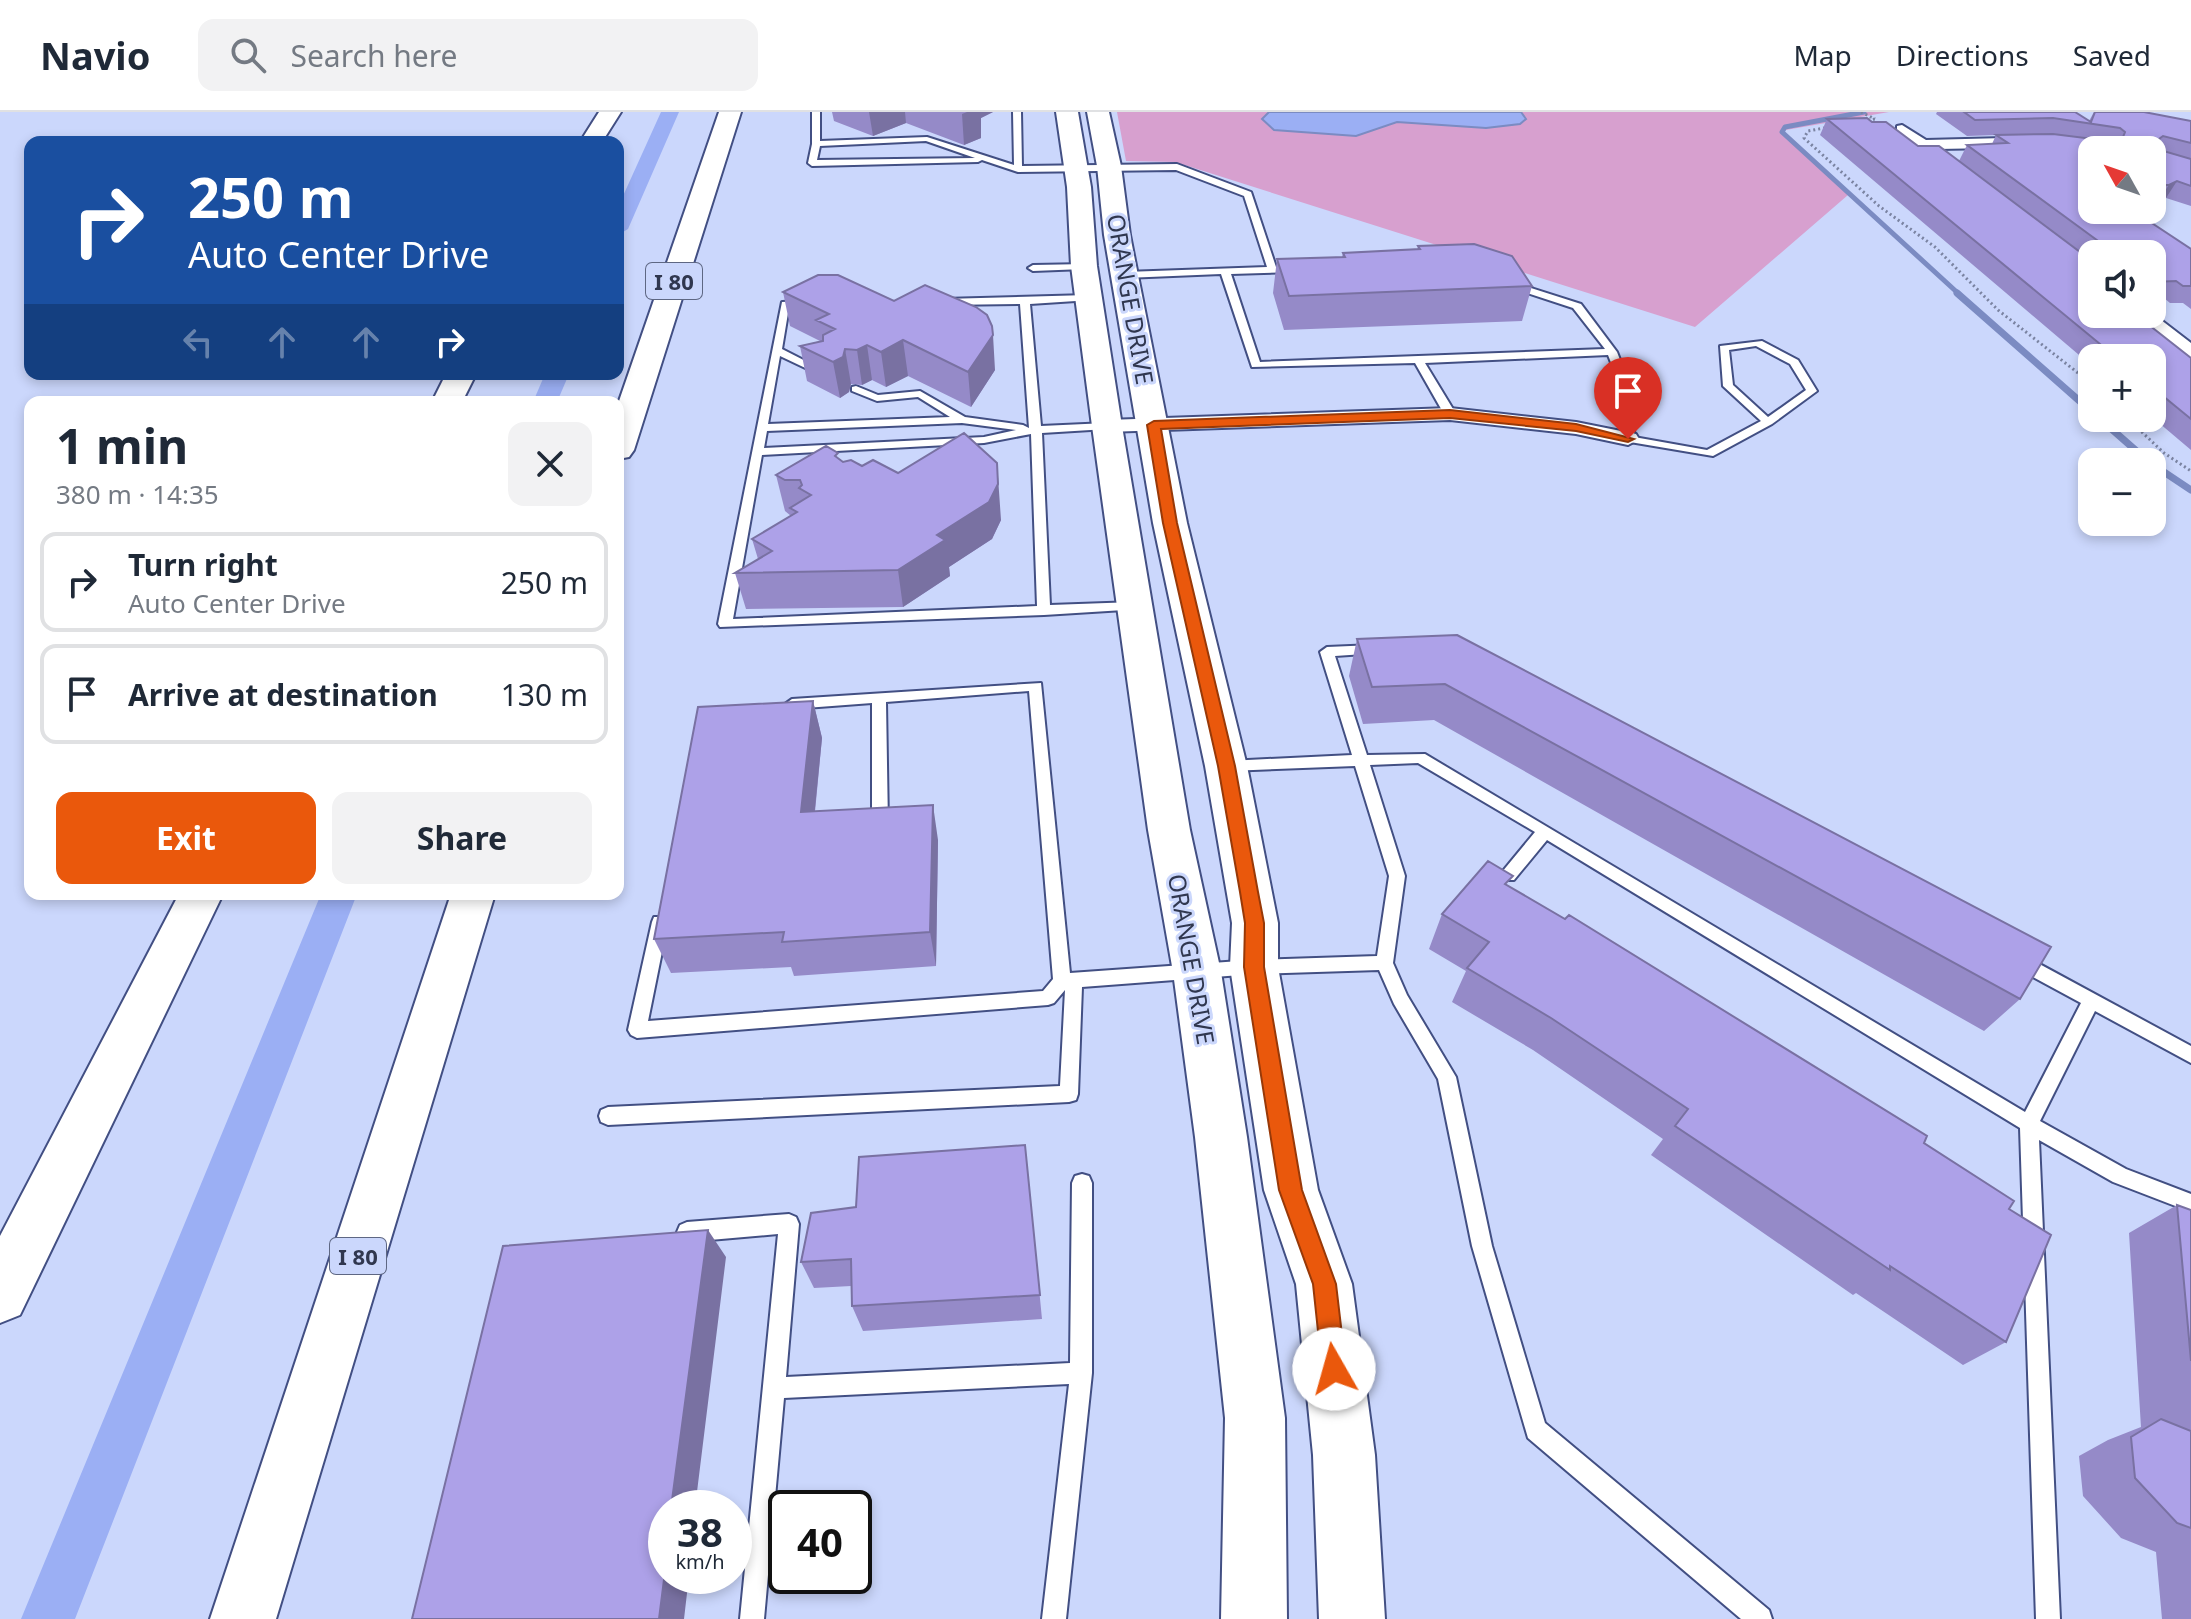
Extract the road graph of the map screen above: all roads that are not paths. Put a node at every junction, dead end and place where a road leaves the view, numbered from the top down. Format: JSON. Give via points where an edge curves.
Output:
{"nodes":[{"id":1,"x":610,"y":112,"type":"edge"},
{"id":2,"x":730,"y":112,"type":"edge"},
{"id":3,"x":816,"y":112,"type":"edge"},
{"id":4,"x":1017,"y":112,"type":"edge"},
{"id":5,"x":1067,"y":112,"type":"edge"},
{"id":6,"x":1098,"y":112,"type":"edge"},
{"id":7,"x":1902,"y":129,"type":"edge"},
{"id":8,"x":595,"y":136,"type":"edge"},
{"id":9,"x":816,"y":144,"type":"junction"},
{"id":10,"x":1923,"y":145,"type":"junction"},
{"id":11,"x":2078,"y":146,"type":"edge"},
{"id":12,"x":991,"y":160,"type":"junction"},
{"id":13,"x":1092,"y":166,"type":"junction"},
{"id":14,"x":1018,"y":169,"type":"junction"},
{"id":15,"x":1971,"y":182,"type":"edge"},
{"id":16,"x":1033,"y":268,"type":"dead end"},
{"id":17,"x":1272,"y":269,"type":"junction"},
{"id":18,"x":1304,"y":269,"type":"edge"},
{"id":19,"x":1225,"y":271,"type":"junction"},
{"id":20,"x":1099,"y":280,"type":"junction"},
{"id":21,"x":1505,"y":283,"type":"edge"},
{"id":22,"x":1025,"y":301,"type":"junction"},
{"id":23,"x":929,"y":302,"type":"edge"},
{"id":24,"x":817,"y":303,"type":"edge"},
{"id":25,"x":2191,"y":326,"type":"edge"},
{"id":26,"x":2166,"y":327,"type":"edge"},
{"id":27,"x":2161,"y":328,"type":"edge"},
{"id":28,"x":776,"y":350,"type":"junction"},
{"id":29,"x":1612,"y":352,"type":"junction"},
{"id":30,"x":2191,"y":352,"type":"edge"},
{"id":31,"x":1418,"y":360,"type":"junction"},
{"id":32,"x":824,"y":373,"type":"edge"},
{"id":33,"x":856,"y":389,"type":"dead end"},
{"id":34,"x":1450,"y":414,"type":"junction"},
{"id":35,"x":962,"y":420,"type":"junction"},
{"id":36,"x":1768,"y":422,"type":"junction"},
{"id":37,"x":1154,"y":425,"type":"junction"},
{"id":38,"x":1107,"y":426,"type":"junction"},
{"id":39,"x":762,"y":428,"type":"junction"},
{"id":40,"x":1036,"y":430,"type":"junction"},
{"id":41,"x":624,"y":432,"type":"edge"},
{"id":42,"x":1628,"y":439,"type":"junction"},
{"id":43,"x":984,"y":440,"type":"junction"},
{"id":44,"x":757,"y":452,"type":"junction"},
{"id":45,"x":959,"y":457,"type":"edge"},
{"id":46,"x":750,"y":550,"type":"dead end"},
{"id":47,"x":737,"y":558,"type":"junction"},
{"id":48,"x":1135,"y":606,"type":"junction"},
{"id":49,"x":1044,"y":611,"type":"junction"},
{"id":50,"x":1385,"y":649,"type":"edge"},
{"id":51,"x":879,"y":698,"type":"junction"},
{"id":52,"x":769,"y":706,"type":"edge"},
{"id":53,"x":1360,"y":759,"type":"junction"},
{"id":54,"x":1226,"y":766,"type":"junction"},
{"id":55,"x":1545,"y":831,"type":"junction"},
{"id":56,"x":880,"y":832,"type":"edge"},
{"id":57,"x":1508,"y":876,"type":"edge"},
{"id":58,"x":198,"y":900,"type":"edge"},
{"id":59,"x":471,"y":900,"type":"edge"},
{"id":60,"x":663,"y":909,"type":"edge"},
{"id":61,"x":2008,"y":956,"type":"edge"},
{"id":62,"x":1384,"y":963,"type":"junction"},
{"id":63,"x":1226,"y":970,"type":"junction"},
{"id":64,"x":1068,"y":981,"type":"junction"},
{"id":65,"x":2091,"y":1001,"type":"junction"},
{"id":66,"x":2191,"y":1055,"type":"edge"},
{"id":67,"x":608,"y":1116,"type":"dead end"},
{"id":68,"x":2029,"y":1124,"type":"junction"},
{"id":69,"x":1082,"y":1183,"type":"dead end"},
{"id":70,"x":2191,"y":1203,"type":"edge"},
{"id":71,"x":667,"y":1234,"type":"edge"},
{"id":72,"x":0,"y":1295,"type":"edge"},
{"id":73,"x":1081,"y":1373,"type":"junction"},
{"id":74,"x":774,"y":1388,"type":"junction"},
{"id":75,"x":243,"y":1619,"type":"edge"},
{"id":76,"x":752,"y":1619,"type":"edge"},
{"id":77,"x":1054,"y":1619,"type":"edge"},
{"id":78,"x":1254,"y":1619,"type":"edge"},
{"id":79,"x":1352,"y":1619,"type":"edge"},
{"id":80,"x":1760,"y":1619,"type":"edge"},
{"id":81,"x":2048,"y":1619,"type":"edge"}],
"edges":[{"from":1,"to":8,"type":"main road"},
{"from":2,"to":41,"type":"main road","number":"I 80"},
{"from":3,"to":9,"type":"lane"},
{"from":4,"to":14,"type":"lane"},
{"from":5,"to":13,"type":"main road","name":"ORANGE DRIVE"},
{"from":6,"to":13,"type":"main road","name":"ORANGE DRIVE"},
{"from":7,"to":10,"type":"street"},
{"from":9,"to":12,"type":"lane","via":[[927,139]]},
{"from":9,"to":12,"type":"lane","via":[[812,163]]},
{"from":10,"to":11,"type":"street","via":[[2044,142]]},
{"from":10,"to":15,"type":"street"},
{"from":12,"to":14,"type":"lane"},
{"from":13,"to":14,"type":"lane"},
{"from":13,"to":17,"type":"lane","via":[[1177,167],[1248,194]]},
{"from":13,"to":20,"type":"main road","name":"ORANGE DRIVE"},
{"from":16,"to":20,"type":"lane"},
{"from":17,"to":18,"type":"lane"},
{"from":17,"to":19,"type":"lane"},
{"from":19,"to":20,"type":"lane"},
{"from":19,"to":31,"type":"lane","via":[[1256,365]]},
{"from":20,"to":22,"type":"lane"},
{"from":20,"to":37,"type":"main road","name":"ORANGE DRIVE"},
{"from":20,"to":38,"type":"main road","name":"ORANGE DRIVE"},
{"from":21,"to":29,"type":"lane","via":[[1577,306]]},
{"from":22,"to":23,"type":"lane"},
{"from":22,"to":40,"type":"lane"},
{"from":24,"to":28,"type":"lane","via":[[785,304]]},
{"from":25,"to":26,"type":"street"},
{"from":27,"to":30,"type":"street"},
{"from":28,"to":32,"type":"lane"},
{"from":28,"to":39,"type":"lane"},
{"from":29,"to":31,"type":"lane"},
{"from":29,"to":42,"type":"lane","via":[[1630,398]]},
{"from":31,"to":34,"type":"lane"},
{"from":33,"to":35,"type":"lane","via":[[877,398],[920,394]]},
{"from":34,"to":37,"type":"street"},
{"from":34,"to":42,"type":"street"},
{"from":35,"to":39,"type":"lane"},
{"from":35,"to":40,"type":"lane"},
{"from":36,"to":36,"type":"lane","via":[[1728,386],[1724,348],[1758,343],[1794,362],[1812,391]]},
{"from":36,"to":42,"type":"lane","via":[[1709,454]]},
{"from":37,"to":38,"type":"street"},
{"from":37,"to":54,"type":"main road","name":"ORANGE DRIVE","via":[[1176,549]]},
{"from":38,"to":40,"type":"lane"},
{"from":38,"to":48,"type":"main road","name":"ORANGE DRIVE"},
{"from":39,"to":44,"type":"lane"},
{"from":40,"to":43,"type":"lane"},
{"from":40,"to":49,"type":"lane"},
{"from":43,"to":44,"type":"lane"},
{"from":43,"to":45,"type":"lane"},
{"from":44,"to":47,"type":"lane"},
{"from":46,"to":47,"type":"lane"},
{"from":47,"to":49,"type":"lane","via":[[725,624]]},
{"from":48,"to":49,"type":"lane"},
{"from":48,"to":63,"type":"main road","name":"ORANGE DRIVE","via":[[1169,830]]},
{"from":50,"to":53,"type":"lane","via":[[1327,652]]},
{"from":51,"to":52,"type":"lane"},
{"from":51,"to":56,"type":"lane"},
{"from":51,"to":64,"type":"lane","via":[[1036,686]]},
{"from":53,"to":54,"type":"lane"},
{"from":53,"to":55,"type":"lane","via":[[1420,758]]},
{"from":53,"to":62,"type":"lane","via":[[1397,876]]},
{"from":54,"to":63,"type":"main road","name":"ORANGE DRIVE","via":[[1255,923]]},
{"from":55,"to":57,"type":"lane"},
{"from":55,"to":68,"type":"lane"},
{"from":58,"to":72,"type":"main road"},
{"from":59,"to":75,"type":"main road","number":"I 80"},
{"from":60,"to":64,"type":"lane","via":[[637,1030],[1048,998]]},
{"from":61,"to":65,"type":"lane"},
{"from":62,"to":63,"type":"lane"},
{"from":62,"to":80,"type":"lane","via":[[1447,1077],[1482,1246],[1536,1430]]},
{"from":63,"to":64,"type":"lane"},
{"from":63,"to":78,"type":"main road","name":"ORANGE DRIVE","via":[[1221,1137],[1255,1418]]},
{"from":63,"to":79,"type":"main road","name":"ORANGE DRIVE","via":[[1324,1284],[1344,1455]]},
{"from":64,"to":67,"type":"lane","via":[[1069,1094]]},
{"from":65,"to":66,"type":"lane"},
{"from":65,"to":68,"type":"lane"},
{"from":68,"to":70,"type":"lane","via":[[2120,1176]]},
{"from":68,"to":81,"type":"lane"},
{"from":69,"to":73,"type":"lane"},
{"from":71,"to":74,"type":"lane","via":[[789,1224]]},
{"from":73,"to":74,"type":"lane"},
{"from":73,"to":77,"type":"lane"},
{"from":74,"to":76,"type":"lane"}]}
